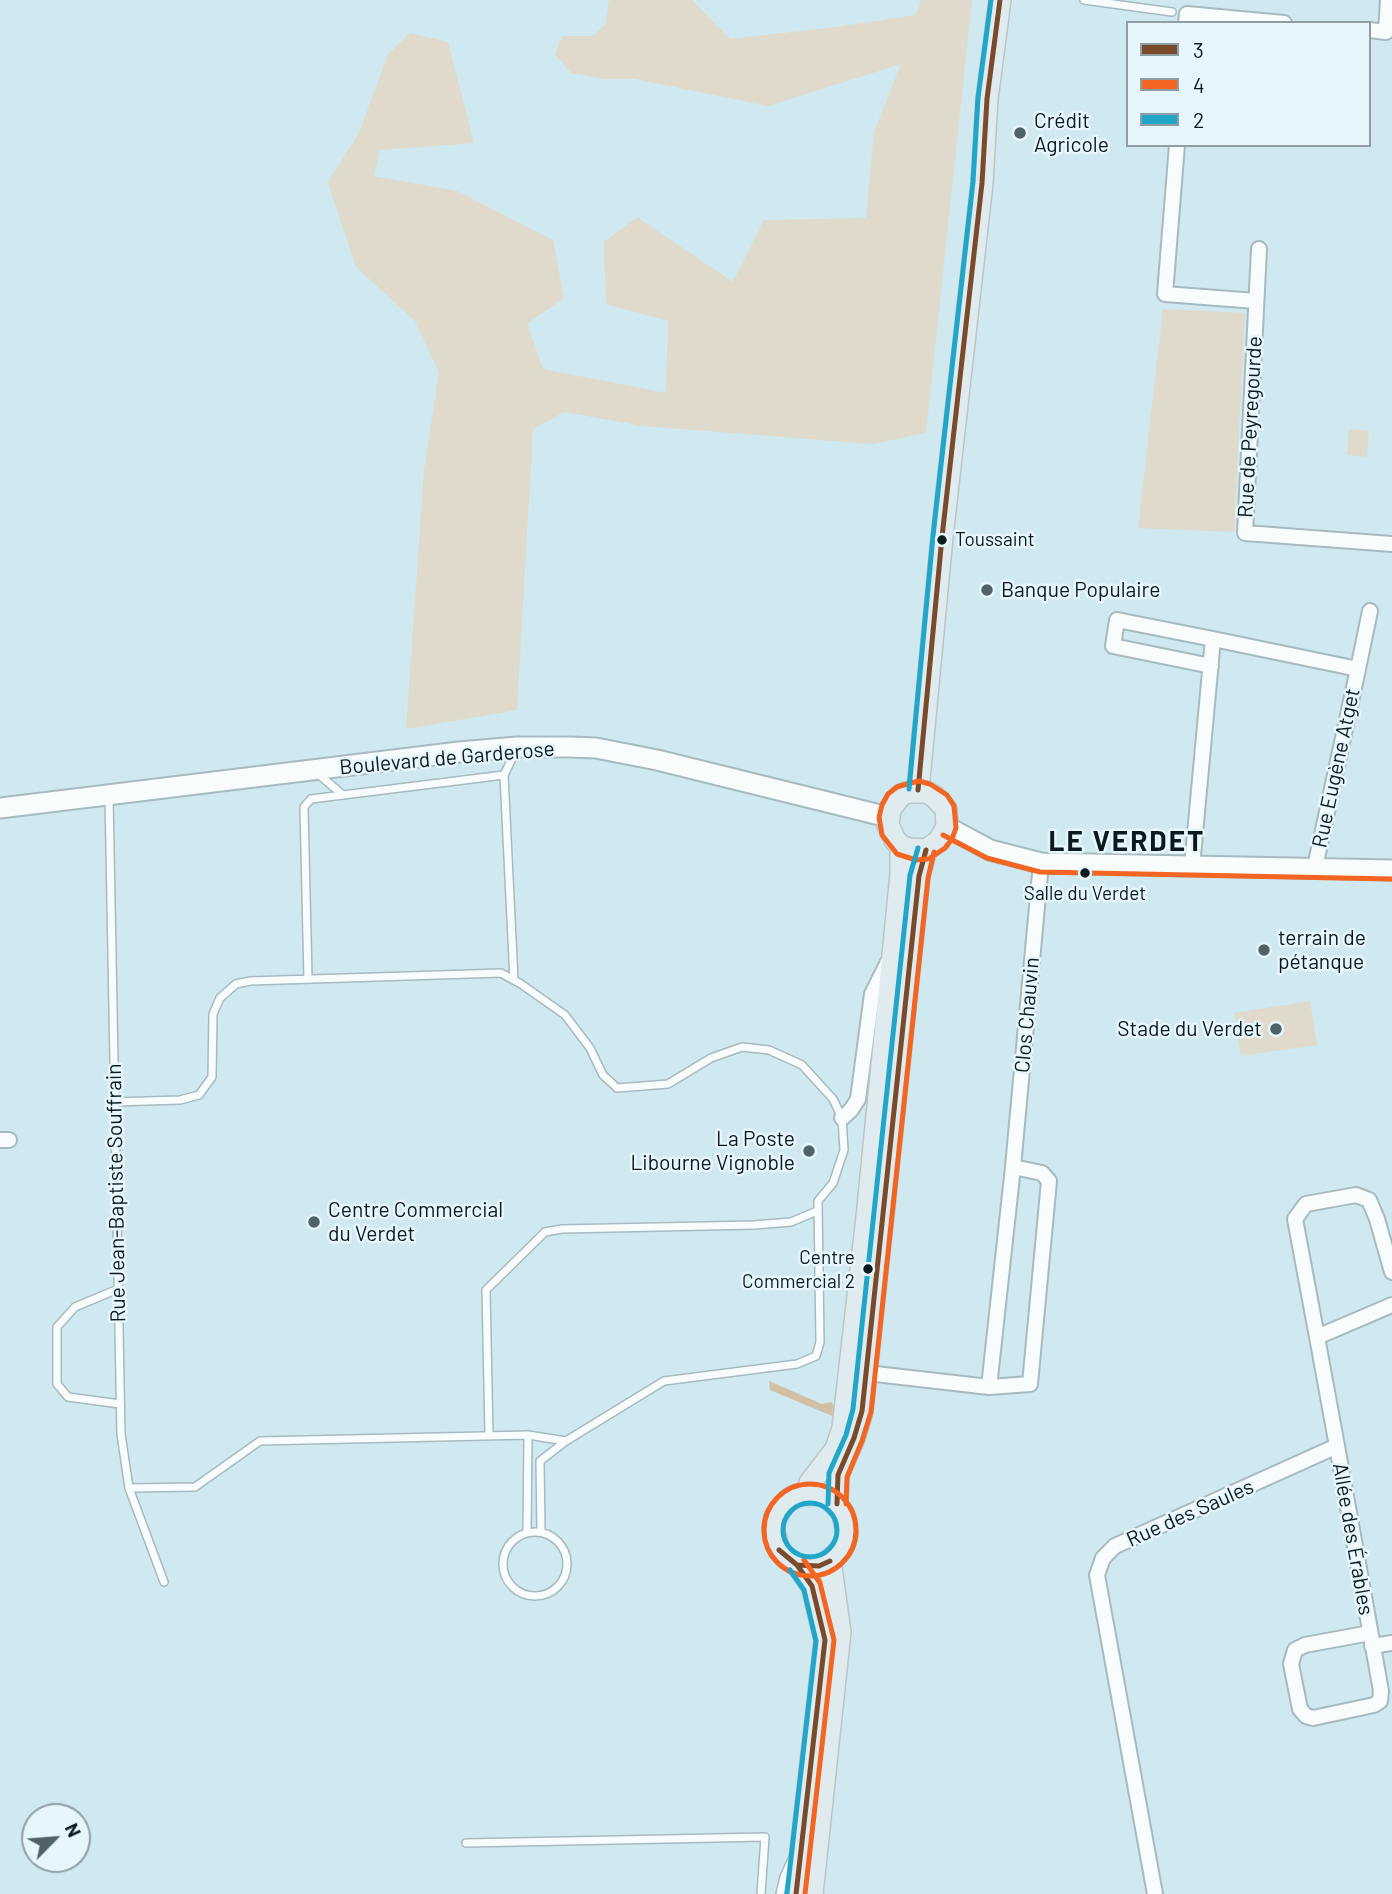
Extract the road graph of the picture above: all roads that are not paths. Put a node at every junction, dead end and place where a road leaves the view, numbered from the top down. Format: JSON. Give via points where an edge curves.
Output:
{"nodes":[{"id":1,"x":1000,"y":0,"type":"edge"},
{"id":2,"x":1084,"y":0,"type":"edge"},
{"id":3,"x":1388,"y":0,"type":"edge"},
{"id":4,"x":1172,"y":12,"type":"dead end"},
{"id":5,"x":1186,"y":21,"type":"edge"},
{"id":6,"x":1262,"y":21,"type":"edge"},
{"id":7,"x":1371,"y":30,"type":"edge"},
{"id":8,"x":1177,"y":147,"type":"edge"},
{"id":9,"x":1259,"y":249,"type":"dead end"},
{"id":10,"x":1256,"y":301,"type":"junction"},
{"id":11,"x":1392,"y":544,"type":"edge"},
{"id":12,"x":1370,"y":611,"type":"dead end"},
{"id":13,"x":1213,"y":639,"type":"junction"},
{"id":14,"x":1210,"y":666,"type":"junction"},
{"id":15,"x":1358,"y":669,"type":"junction"},
{"id":16,"x":517,"y":747,"type":"junction"},
{"id":17,"x":313,"y":770,"type":"junction"},
{"id":18,"x":504,"y":775,"type":"junction"},
{"id":19,"x":918,"y":790,"type":"junction"},
{"id":20,"x":343,"y":795,"type":"junction"},
{"id":21,"x":109,"y":796,"type":"junction"},
{"id":22,"x":0,"y":808,"type":"edge"},
{"id":23,"x":888,"y":817,"type":"junction"},
{"id":24,"x":947,"y":827,"type":"junction"},
{"id":25,"x":901,"y":846,"type":"junction"},
{"id":26,"x":926,"y":850,"type":"junction"},
{"id":27,"x":1041,"y":863,"type":"junction"},
{"id":28,"x":1192,"y":866,"type":"junction"},
{"id":29,"x":1315,"y":867,"type":"junction"},
{"id":30,"x":1392,"y":870,"type":"edge"},
{"id":31,"x":892,"y":955,"type":"junction"},
{"id":32,"x":309,"y":979,"type":"junction"},
{"id":33,"x":514,"y":981,"type":"junction"},
{"id":34,"x":114,"y":1102,"type":"junction"},
{"id":35,"x":842,"y":1118,"type":"junction"},
{"id":36,"x":1013,"y":1167,"type":"junction"},
{"id":37,"x":817,"y":1211,"type":"junction"},
{"id":38,"x":1392,"y":1272,"type":"edge"},
{"id":39,"x":118,"y":1289,"type":"junction"},
{"id":40,"x":1392,"y":1305,"type":"edge"},
{"id":41,"x":1317,"y":1337,"type":"junction"},
{"id":42,"x":867,"y":1373,"type":"junction"},
{"id":43,"x":989,"y":1387,"type":"junction"},
{"id":44,"x":120,"y":1405,"type":"junction"},
{"id":45,"x":489,"y":1435,"type":"junction"},
{"id":46,"x":528,"y":1435,"type":"junction"},
{"id":47,"x":566,"y":1441,"type":"junction"},
{"id":48,"x":1337,"y":1446,"type":"junction"},
{"id":49,"x":527,"y":1480,"type":"junction"},
{"id":50,"x":539,"y":1480,"type":"junction"},
{"id":51,"x":130,"y":1488,"type":"junction"},
{"id":52,"x":807,"y":1493,"type":"junction"},
{"id":53,"x":837,"y":1504,"type":"junction"},
{"id":54,"x":541,"y":1532,"type":"junction"},
{"id":55,"x":527,"y":1533,"type":"junction"},
{"id":56,"x":830,"y":1561,"type":"junction"},
{"id":57,"x":797,"y":1564,"type":"junction"},
{"id":58,"x":164,"y":1582,"type":"dead end"},
{"id":59,"x":1371,"y":1639,"type":"junction"},
{"id":60,"x":1392,"y":1643,"type":"edge"},
{"id":61,"x":803,"y":1834,"type":"junction"},
{"id":62,"x":466,"y":1843,"type":"dead end"},
{"id":63,"x":761,"y":1894,"type":"edge"},
{"id":64,"x":780,"y":1894,"type":"edge"},
{"id":65,"x":796,"y":1894,"type":"edge"},
{"id":66,"x":813,"y":1894,"type":"edge"},
{"id":67,"x":1155,"y":1894,"type":"edge"}],
"edges":[{"from":1,"to":19,"type":"main road"},
{"from":2,"to":4,"type":"lane"},
{"from":3,"to":7,"type":"street","via":[[1386,32]]},
{"from":5,"to":6,"type":"street","via":[[1187,14]]},
{"from":8,"to":10,"type":"street","via":[[1165,294]]},
{"from":9,"to":10,"type":"street","name":"Rue de Peyregourde"},
{"from":10,"to":11,"type":"street","name":"Rue de Peyregourde","via":[[1245,533]]},
{"from":12,"to":15,"type":"street","name":"Rue Eugène Atget"},
{"from":13,"to":14,"type":"street"},
{"from":13,"to":14,"type":"street","name":"Rue Eugène Atget","via":[[1117,620],[1113,646]]},
{"from":13,"to":15,"type":"street","name":"Rue Eugène Atget"},
{"from":14,"to":28,"type":"street"},
{"from":15,"to":29,"type":"street","name":"Rue Eugène Atget"},
{"from":16,"to":17,"type":"main road","name":"Boulevard de Garderose"},
{"from":16,"to":18,"type":"lane"},
{"from":16,"to":23,"type":"main road","name":"Boulevard de Garderose","via":[[621,752]]},
{"from":17,"to":20,"type":"lane"},
{"from":17,"to":21,"type":"main road","name":"Boulevard de Garderose"},
{"from":18,"to":20,"type":"lane"},
{"from":18,"to":33,"type":"lane"},
{"from":19,"to":23,"type":"main road","via":[[894,801]]},
{"from":19,"to":24,"type":"main road","via":[[941,802]]},
{"from":20,"to":32,"type":"lane","via":[[311,799],[304,807]]},
{"from":21,"to":22,"type":"main road","name":"Boulevard de Garderose"},
{"from":21,"to":34,"type":"lane","name":"Rue Jean-Baptiste Souffrain"},
{"from":23,"to":25,"type":"main road","via":[[890,833]]},
{"from":24,"to":26,"type":"main road","via":[[939,841]]},
{"from":24,"to":27,"type":"main road","via":[[990,850]]},
{"from":25,"to":26,"type":"main road"},
{"from":25,"to":31,"type":"main road"},
{"from":26,"to":42,"type":"main road","via":[[919,876]]},
{"from":27,"to":28,"type":"main road"},
{"from":27,"to":36,"type":"street","name":"Clos Chauvin"},
{"from":28,"to":29,"type":"main road"},
{"from":29,"to":30,"type":"main road"},
{"from":31,"to":35,"type":"street","via":[[873,994],[858,1099]]},
{"from":31,"to":52,"type":"main road","via":[[843,1428],[836,1449]]},
{"from":32,"to":33,"type":"lane","via":[[501,973]]},
{"from":32,"to":34,"type":"lane","via":[[236,984],[220,998],[213,1014],[212,1077],[199,1095]]},
{"from":33,"to":35,"type":"lane","via":[[565,1015],[603,1075],[617,1088],[668,1084],[711,1058],[742,1047],[769,1050],[802,1065],[833,1099]]},
{"from":34,"to":39,"type":"lane","name":"Rue Jean-Baptiste Souffrain"},
{"from":35,"to":37,"type":"lane","via":[[844,1150]]},
{"from":36,"to":43,"type":"street","name":"Clos Chauvin"},
{"from":36,"to":43,"type":"street","via":[[1042,1173],[1049,1181],[1030,1384]]},
{"from":37,"to":45,"type":"lane","via":[[791,1222],[754,1225],[545,1232],[486,1290]]},
{"from":37,"to":47,"type":"lane","via":[[820,1342],[816,1356],[797,1364],[664,1381]]},
{"from":38,"to":41,"type":"street","via":[[1369,1200],[1356,1195],[1306,1204],[1295,1219]]},
{"from":39,"to":44,"type":"lane","name":"Rue Jean-Baptiste Souffrain"},
{"from":39,"to":44,"type":"lane","via":[[75,1307],[57,1326],[57,1384],[68,1397]]},
{"from":40,"to":41,"type":"street"},
{"from":41,"to":48,"type":"street"},
{"from":42,"to":43,"type":"street"},
{"from":42,"to":53,"type":"main road","via":[[862,1411],[838,1475]]},
{"from":44,"to":51,"type":"lane","name":"Rue Jean-Baptiste Souffrain"},
{"from":45,"to":46,"type":"lane"},
{"from":45,"to":51,"type":"lane","via":[[260,1441],[195,1487]]},
{"from":46,"to":47,"type":"lane"},
{"from":46,"to":49,"type":"lane"},
{"from":47,"to":50,"type":"lane","via":[[540,1461]]},
{"from":48,"to":59,"type":"street","name":"Allée des Érables"},
{"from":48,"to":67,"type":"street","name":"Rue des Saules","via":[[1115,1546],[1103,1558],[1097,1575]]},
{"from":49,"to":50,"type":"lane"},
{"from":49,"to":55,"type":"lane"},
{"from":50,"to":54,"type":"lane"},
{"from":51,"to":58,"type":"lane","name":"Rue Jean-Baptiste Souffrain"},
{"from":52,"to":53,"type":"main road"},
{"from":52,"to":57,"type":"main road","via":[[780,1508],[773,1528],[779,1550]]},
{"from":53,"to":56,"type":"main road","via":[[847,1534]]},
{"from":54,"to":55,"type":"lane"},
{"from":54,"to":55,"type":"lane","via":[[561,1545],[566,1569],[553,1591],[533,1597],[507,1581],[502,1562],[510,1543]]},
{"from":56,"to":57,"type":"main road","via":[[820,1566]]},
{"from":56,"to":66,"type":"main road","via":[[840,1632]]},
{"from":57,"to":61,"type":"main road","via":[[812,1587],[825,1640]]},
{"from":59,"to":59,"type":"street","name":"Allée des Érables","via":[[1380,1701],[1374,1706],[1306,1716],[1300,1709],[1291,1664],[1295,1650],[1305,1645]]},
{"from":59,"to":60,"type":"street"},
{"from":61,"to":64,"type":"lane"},
{"from":61,"to":65,"type":"main road"},
{"from":62,"to":63,"type":"lane","via":[[765,1837]]}]}
